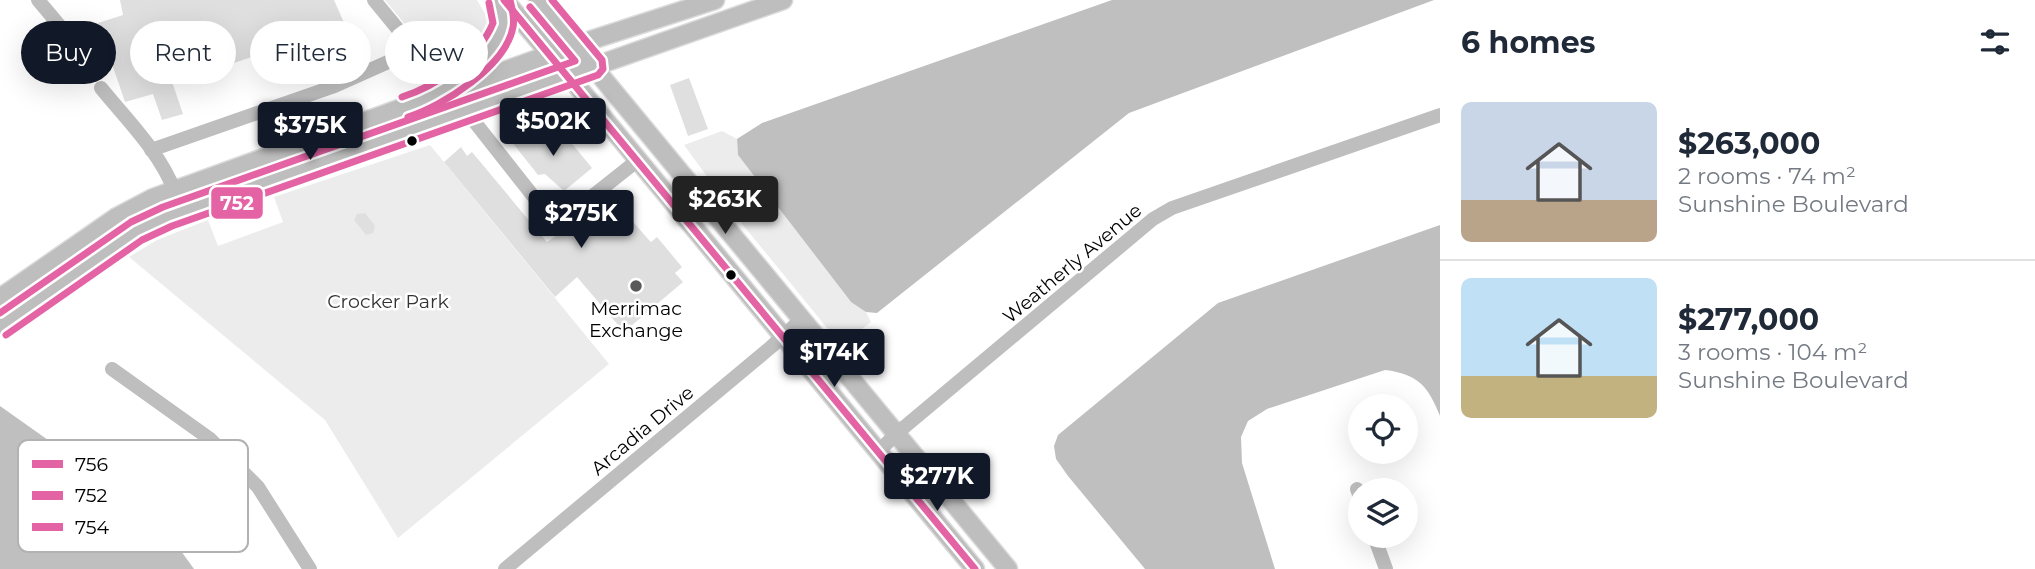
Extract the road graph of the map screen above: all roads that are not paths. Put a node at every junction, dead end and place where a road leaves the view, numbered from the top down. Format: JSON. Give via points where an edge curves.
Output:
{"nodes":[{"id":1,"x":38,"y":0,"type":"edge"},
{"id":2,"x":374,"y":0,"type":"edge"},
{"id":3,"x":501,"y":0,"type":"edge"},
{"id":4,"x":538,"y":0,"type":"edge"},
{"id":5,"x":715,"y":0,"type":"edge"},
{"id":6,"x":783,"y":0,"type":"edge"},
{"id":7,"x":56,"y":21,"type":"edge"},
{"id":8,"x":391,"y":21,"type":"edge"},
{"id":9,"x":576,"y":45,"type":"junction"},
{"id":10,"x":550,"y":54,"type":"junction"},
{"id":11,"x":385,"y":63,"type":"edge"},
{"id":12,"x":593,"y":66,"type":"junction"},
{"id":13,"x":568,"y":75,"type":"junction"},
{"id":14,"x":428,"y":84,"type":"edge"},
{"id":15,"x":101,"y":88,"type":"dead end"},
{"id":16,"x":433,"y":97,"type":"junction"},
{"id":17,"x":466,"y":111,"type":"junction"},
{"id":18,"x":1440,"y":115,"type":"edge"},
{"id":19,"x":151,"y":150,"type":"junction"},
{"id":20,"x":638,"y":160,"type":"junction"},
{"id":21,"x":325,"y":161,"type":"junction"},
{"id":22,"x":175,"y":192,"type":"junction"},
{"id":23,"x":65,"y":253,"type":"junction"},
{"id":24,"x":79,"y":271,"type":"junction"},
{"id":25,"x":0,"y":298,"type":"edge"},
{"id":26,"x":802,"y":319,"type":"junction"},
{"id":27,"x":0,"y":326,"type":"edge"},
{"id":28,"x":783,"y":337,"type":"junction"},
{"id":29,"x":112,"y":369,"type":"dead end"},
{"id":30,"x":896,"y":433,"type":"junction"},
{"id":31,"x":211,"y":440,"type":"edge"},
{"id":32,"x":878,"y":452,"type":"junction"},
{"id":33,"x":248,"y":477,"type":"edge"},
{"id":34,"x":1378,"y":548,"type":"edge"},
{"id":35,"x":310,"y":569,"type":"edge"},
{"id":36,"x":505,"y":569,"type":"edge"},
{"id":37,"x":975,"y":569,"type":"edge"},
{"id":38,"x":1008,"y":569,"type":"edge"},
{"id":39,"x":1386,"y":569,"type":"edge"}],
"edges":[{"from":1,"to":7,"type":"street"},
{"from":2,"to":8,"type":"street"},
{"from":3,"to":10,"type":"main road"},
{"from":3,"to":16,"type":"main road","via":[[503,27],[495,42]]},
{"from":4,"to":9,"type":"main road"},
{"from":5,"to":9,"type":"main road"},
{"from":6,"to":12,"type":"main road"},
{"from":9,"to":10,"type":"main road"},
{"from":9,"to":12,"type":"main road"},
{"from":10,"to":13,"type":"main road"},
{"from":10,"to":16,"type":"main road"},
{"from":11,"to":19,"type":"street","via":[[332,87]]},
{"from":12,"to":13,"type":"main road"},
{"from":12,"to":26,"type":"main road"},
{"from":13,"to":17,"type":"main road"},
{"from":13,"to":20,"type":"main road"},
{"from":14,"to":16,"type":"street"},
{"from":15,"to":19,"type":"street"},
{"from":16,"to":22,"type":"main road"},
{"from":17,"to":20,"type":"street","via":[[556,225]]},
{"from":17,"to":21,"type":"main road"},
{"from":18,"to":30,"type":"street","name":"Weatherly Avenue","via":[[1172,208],[1153,219]]},
{"from":19,"to":22,"type":"street"},
{"from":20,"to":28,"type":"main road"},
{"from":21,"to":22,"type":"street","via":[[288,164],[190,199]]},
{"from":21,"to":24,"type":"main road","via":[[168,216],[137,231]]},
{"from":22,"to":23,"type":"main road","via":[[117,217]]},
{"from":23,"to":24,"type":"street"},
{"from":23,"to":25,"type":"main road"},
{"from":24,"to":27,"type":"main road"},
{"from":26,"to":28,"type":"street","name":"Arcadia Drive"},
{"from":26,"to":30,"type":"main road"},
{"from":28,"to":32,"type":"main road"},
{"from":28,"to":36,"type":"street","name":"Arcadia Drive"},
{"from":29,"to":31,"type":"street"},
{"from":30,"to":32,"type":"street","name":"Weatherly Avenue"},
{"from":30,"to":38,"type":"main road"},
{"from":32,"to":37,"type":"main road"},
{"from":33,"to":35,"type":"street"},
{"from":34,"to":39,"type":"street"}]}
